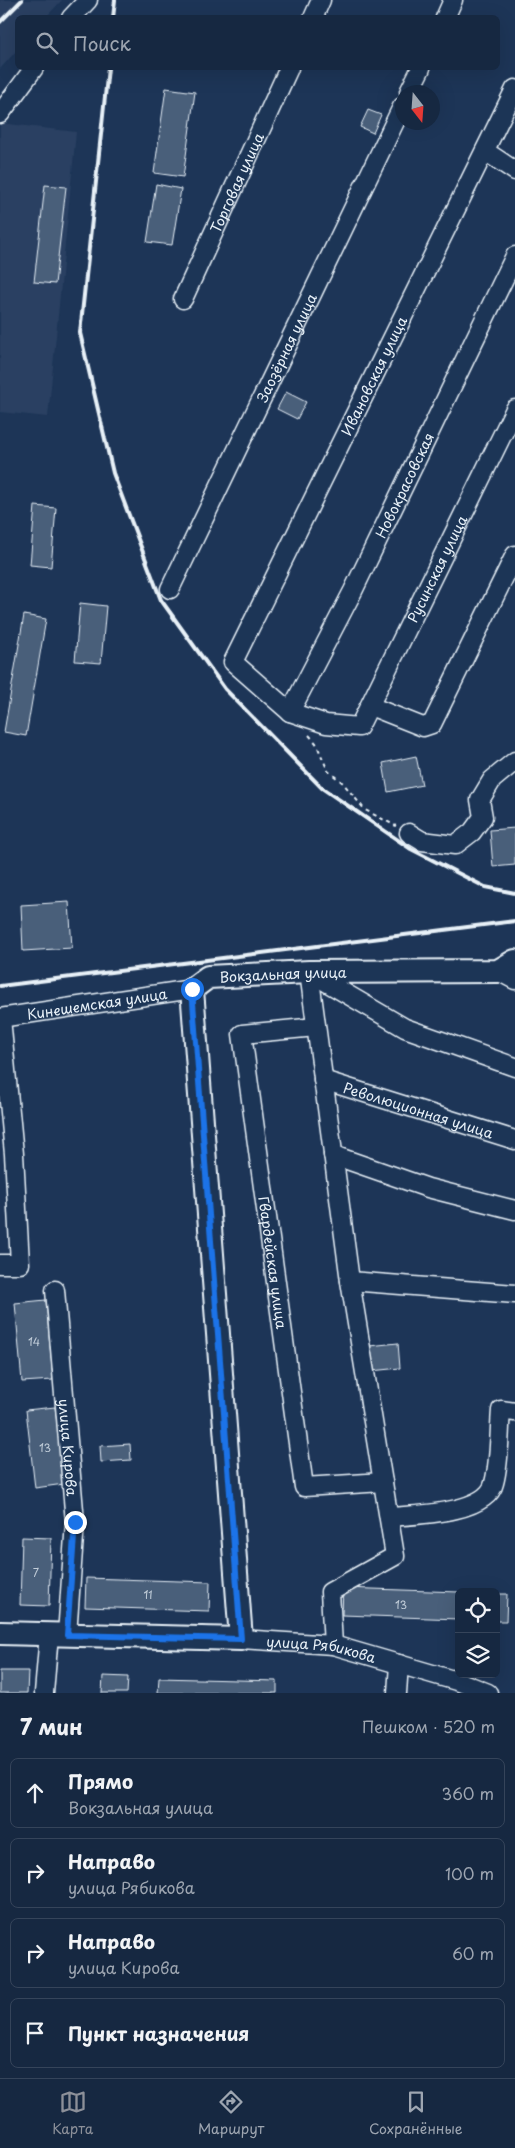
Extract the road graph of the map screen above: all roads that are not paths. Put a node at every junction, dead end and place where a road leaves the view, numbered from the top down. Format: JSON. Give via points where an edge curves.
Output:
{"nodes":[{"id":1,"x":88,"y":0,"type":"edge"},
{"id":2,"x":321,"y":0,"type":"edge"},
{"id":3,"x":454,"y":0,"type":"edge"},
{"id":4,"x":74,"y":15,"type":"edge"},
{"id":5,"x":314,"y":15,"type":"edge"},
{"id":6,"x":446,"y":15,"type":"edge"},
{"id":7,"x":33,"y":70,"type":"edge"},
{"id":8,"x":289,"y":70,"type":"edge"},
{"id":9,"x":420,"y":70,"type":"edge"},
{"id":10,"x":413,"y":85,"type":"edge"},
{"id":11,"x":514,"y":94,"type":"edge"},
{"id":12,"x":0,"y":114,"type":"edge"},
{"id":13,"x":395,"y":122,"type":"edge"},
{"id":14,"x":484,"y":151,"type":"junction"},
{"id":15,"x":515,"y":171,"type":"edge"},
{"id":16,"x":515,"y":256,"type":"edge"},
{"id":17,"x":183,"y":299,"type":"dead end"},
{"id":18,"x":515,"y":409,"type":"edge"},
{"id":19,"x":515,"y":555,"type":"edge"},
{"id":20,"x":170,"y":589,"type":"dead end"},
{"id":21,"x":370,"y":706,"type":"junction"},
{"id":22,"x":290,"y":712,"type":"junction"},
{"id":23,"x":515,"y":761,"type":"edge"},
{"id":24,"x":409,"y":833,"type":"road end"},
{"id":25,"x":509,"y":971,"type":"edge"},
{"id":26,"x":309,"y":972,"type":"junction"},
{"id":27,"x":192,"y":989,"type":"junction"},
{"id":28,"x":0,"y":1018,"type":"edge"},
{"id":29,"x":316,"y":1026,"type":"junction"},
{"id":30,"x":515,"y":1067,"type":"edge"},
{"id":31,"x":323,"y":1080,"type":"junction"},
{"id":32,"x":515,"y":1140,"type":"edge"},
{"id":33,"x":7,"y":1155,"type":"edge"},
{"id":34,"x":333,"y":1155,"type":"junction"},
{"id":35,"x":515,"y":1210,"type":"edge"},
{"id":36,"x":0,"y":1264,"type":"edge"},
{"id":37,"x":350,"y":1281,"type":"junction"},
{"id":38,"x":55,"y":1290,"type":"dead end"},
{"id":39,"x":515,"y":1294,"type":"edge"},
{"id":40,"x":515,"y":1412,"type":"edge"},
{"id":41,"x":383,"y":1482,"type":"junction"},
{"id":42,"x":389,"y":1517,"type":"junction"},
{"id":43,"x":0,"y":1632,"type":"edge"},
{"id":44,"x":58,"y":1634,"type":"junction"},
{"id":45,"x":241,"y":1639,"type":"junction"},
{"id":46,"x":333,"y":1644,"type":"junction"},
{"id":47,"x":399,"y":1664,"type":"junction"},
{"id":48,"x":44,"y":1693,"type":"edge"},
{"id":49,"x":397,"y":1693,"type":"edge"},
{"id":50,"x":488,"y":1693,"type":"edge"}],
"edges":[{"from":1,"to":4,"type":"street"},
{"from":2,"to":5,"type":"street"},
{"from":3,"to":6,"type":"street"},
{"from":7,"to":12,"type":"street"},
{"from":8,"to":17,"type":"street","name":"Торговая улица"},
{"from":9,"to":10,"type":"street"},
{"from":11,"to":14,"type":"street","name":"Ивановская улица"},
{"from":13,"to":20,"type":"street","name":"Заозёрная улица"},
{"from":14,"to":15,"type":"street"},
{"from":14,"to":22,"type":"street","name":"Ивановская улица","via":[[233,662]]},
{"from":16,"to":22,"type":"street","name":"Новокрасовская","via":[[353,591]]},
{"from":18,"to":21,"type":"street","name":"Русинская улица"},
{"from":19,"to":21,"type":"street","via":[[432,724],[423,727]]},
{"from":21,"to":22,"type":"street","name":"Русинская улица","via":[[359,727],[326,724]]},
{"from":23,"to":24,"type":"street","via":[[492,780],[480,800],[483,817],[472,832],[455,845],[422,841]]},
{"from":25,"to":26,"type":"main road","name":"Вокзальная улица"},
{"from":26,"to":27,"type":"main road","name":"Вокзальная улица","via":[[208,977]]},
{"from":26,"to":29,"type":"street"},
{"from":26,"to":30,"type":"street","via":[[406,1028]]},
{"from":27,"to":28,"type":"street","name":"Кинешемская улица"},
{"from":27,"to":45,"type":"main road"},
{"from":28,"to":33,"type":"street"},
{"from":29,"to":31,"type":"street"},
{"from":29,"to":41,"type":"street","name":"Гвардейская улица","via":[[242,1034],[304,1487]]},
{"from":31,"to":32,"type":"street","name":"Революционная улица"},
{"from":31,"to":34,"type":"street"},
{"from":33,"to":36,"type":"street","via":[[20,1264]]},
{"from":34,"to":35,"type":"street","via":[[428,1188]]},
{"from":34,"to":37,"type":"street"},
{"from":37,"to":39,"type":"street"},
{"from":37,"to":41,"type":"street"},
{"from":38,"to":44,"type":"street","name":"улица Кирова","via":[[75,1522]]},
{"from":40,"to":42,"type":"street","via":[[501,1410],[494,1486],[480,1500],[451,1512]]},
{"from":41,"to":42,"type":"street"},
{"from":42,"to":46,"type":"street","via":[[395,1556],[330,1592]]},
{"from":43,"to":44,"type":"main road","name":"улица Рябикова"},
{"from":44,"to":45,"type":"main road","name":"улица Рябикова"},
{"from":44,"to":48,"type":"street","name":"улица Кирова"},
{"from":45,"to":46,"type":"street","name":"улица Рябикова"},
{"from":46,"to":47,"type":"street","name":"улица Рябикова"},
{"from":47,"to":49,"type":"street"},
{"from":47,"to":50,"type":"street","name":"улица Рябикова"}]}
